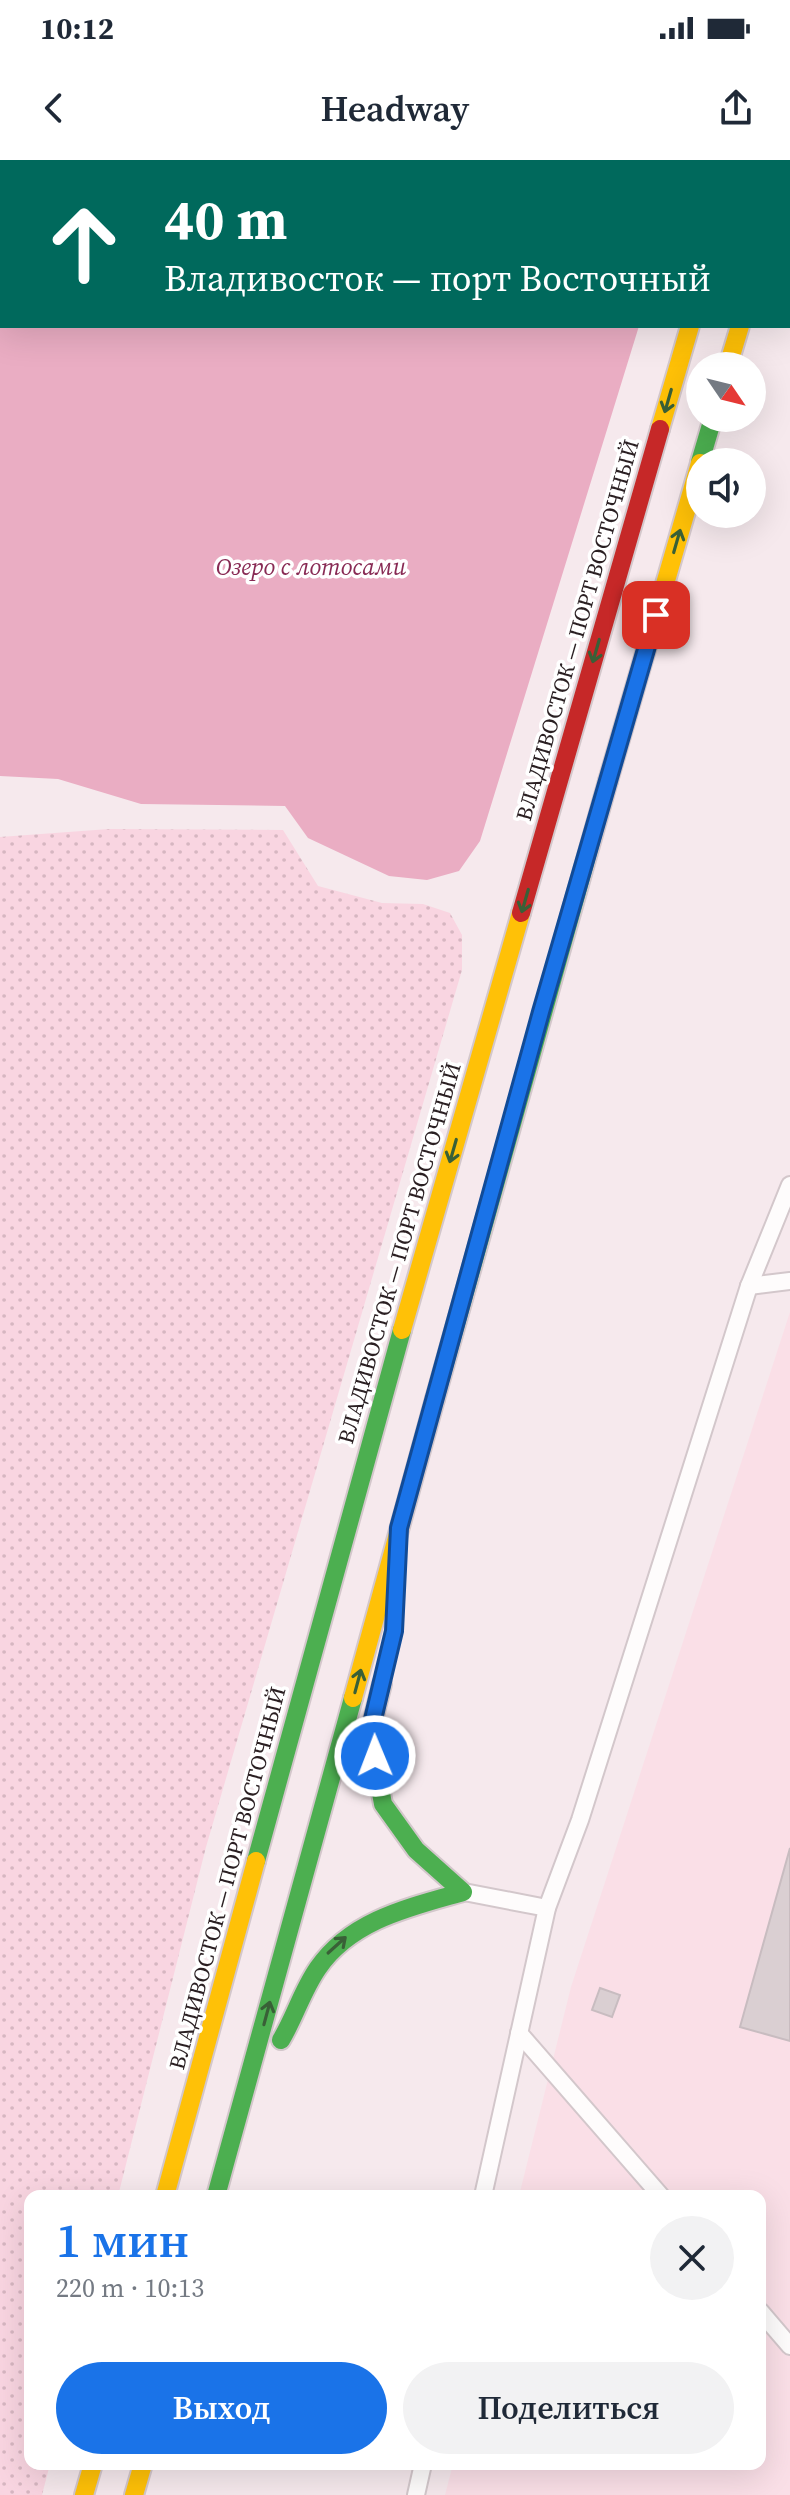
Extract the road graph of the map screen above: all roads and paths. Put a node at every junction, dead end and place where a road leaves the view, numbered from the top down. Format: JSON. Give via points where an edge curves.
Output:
{"nodes":[{"id":1,"x":689,"y":328,"type":"edge"},
{"id":2,"x":739,"y":328,"type":"edge"},
{"id":3,"x":732,"y":352,"type":"edge"},
{"id":4,"x":686,"y":510,"type":"edge"},
{"id":5,"x":790,"y":1185,"type":"edge"},
{"id":6,"x":790,"y":1281,"type":"edge"},
{"id":7,"x":749,"y":1286,"type":"junction"},
{"id":8,"x":399,"y":1528,"type":"junction"},
{"id":9,"x":395,"y":1616,"type":"dead end"},
{"id":10,"x":387,"y":1659,"type":"dead end"},
{"id":11,"x":463,"y":1892,"type":"junction"},
{"id":12,"x":547,"y":1908,"type":"junction"},
{"id":13,"x":519,"y":2033,"type":"junction"},
{"id":14,"x":241,"y":2107,"type":"junction"},
{"id":15,"x":167,"y":2190,"type":"edge"},
{"id":16,"x":218,"y":2190,"type":"edge"},
{"id":17,"x":484,"y":2190,"type":"edge"},
{"id":18,"x":656,"y":2190,"type":"edge"},
{"id":19,"x":766,"y":2318,"type":"edge"},
{"id":20,"x":790,"y":2346,"type":"edge"},
{"id":21,"x":91,"y":2470,"type":"edge"},
{"id":22,"x":141,"y":2470,"type":"edge"},
{"id":23,"x":422,"y":2470,"type":"edge"},
{"id":24,"x":84,"y":2495,"type":"edge"},
{"id":25,"x":134,"y":2495,"type":"edge"},
{"id":26,"x":416,"y":2495,"type":"edge"}],
"edges":[{"from":1,"to":15,"type":"highway","name":"ВЛАДИВОСТОК — ПОРТ ВОСТОЧНЫЙ","one_way":true,"via":[[379,1409]]},
{"from":2,"to":3,"type":"highway"},
{"from":8,"to":4,"type":"highway","one_way":true},
{"from":5,"to":7,"type":"lane"},
{"from":6,"to":7,"type":"lane"},
{"from":7,"to":12,"type":"lane","via":[[580,1820]]},
{"from":8,"to":9,"type":"highway"},
{"from":14,"to":8,"type":"highway","one_way":true},
{"from":10,"to":11,"type":"highway","via":[[370,1732],[383,1804],[416,1850]]},
{"from":11,"to":12,"type":"lane"},
{"from":14,"to":11,"type":"highway","one_way":true,"via":[[328,1952],[356,1928]]},
{"from":12,"to":13,"type":"lane"},
{"from":13,"to":17,"type":"lane"},
{"from":13,"to":18,"type":"lane"},
{"from":14,"to":16,"type":"highway"},
{"from":19,"to":20,"type":"lane"},
{"from":21,"to":24,"type":"highway"},
{"from":22,"to":25,"type":"highway"},
{"from":23,"to":26,"type":"lane"}]}
